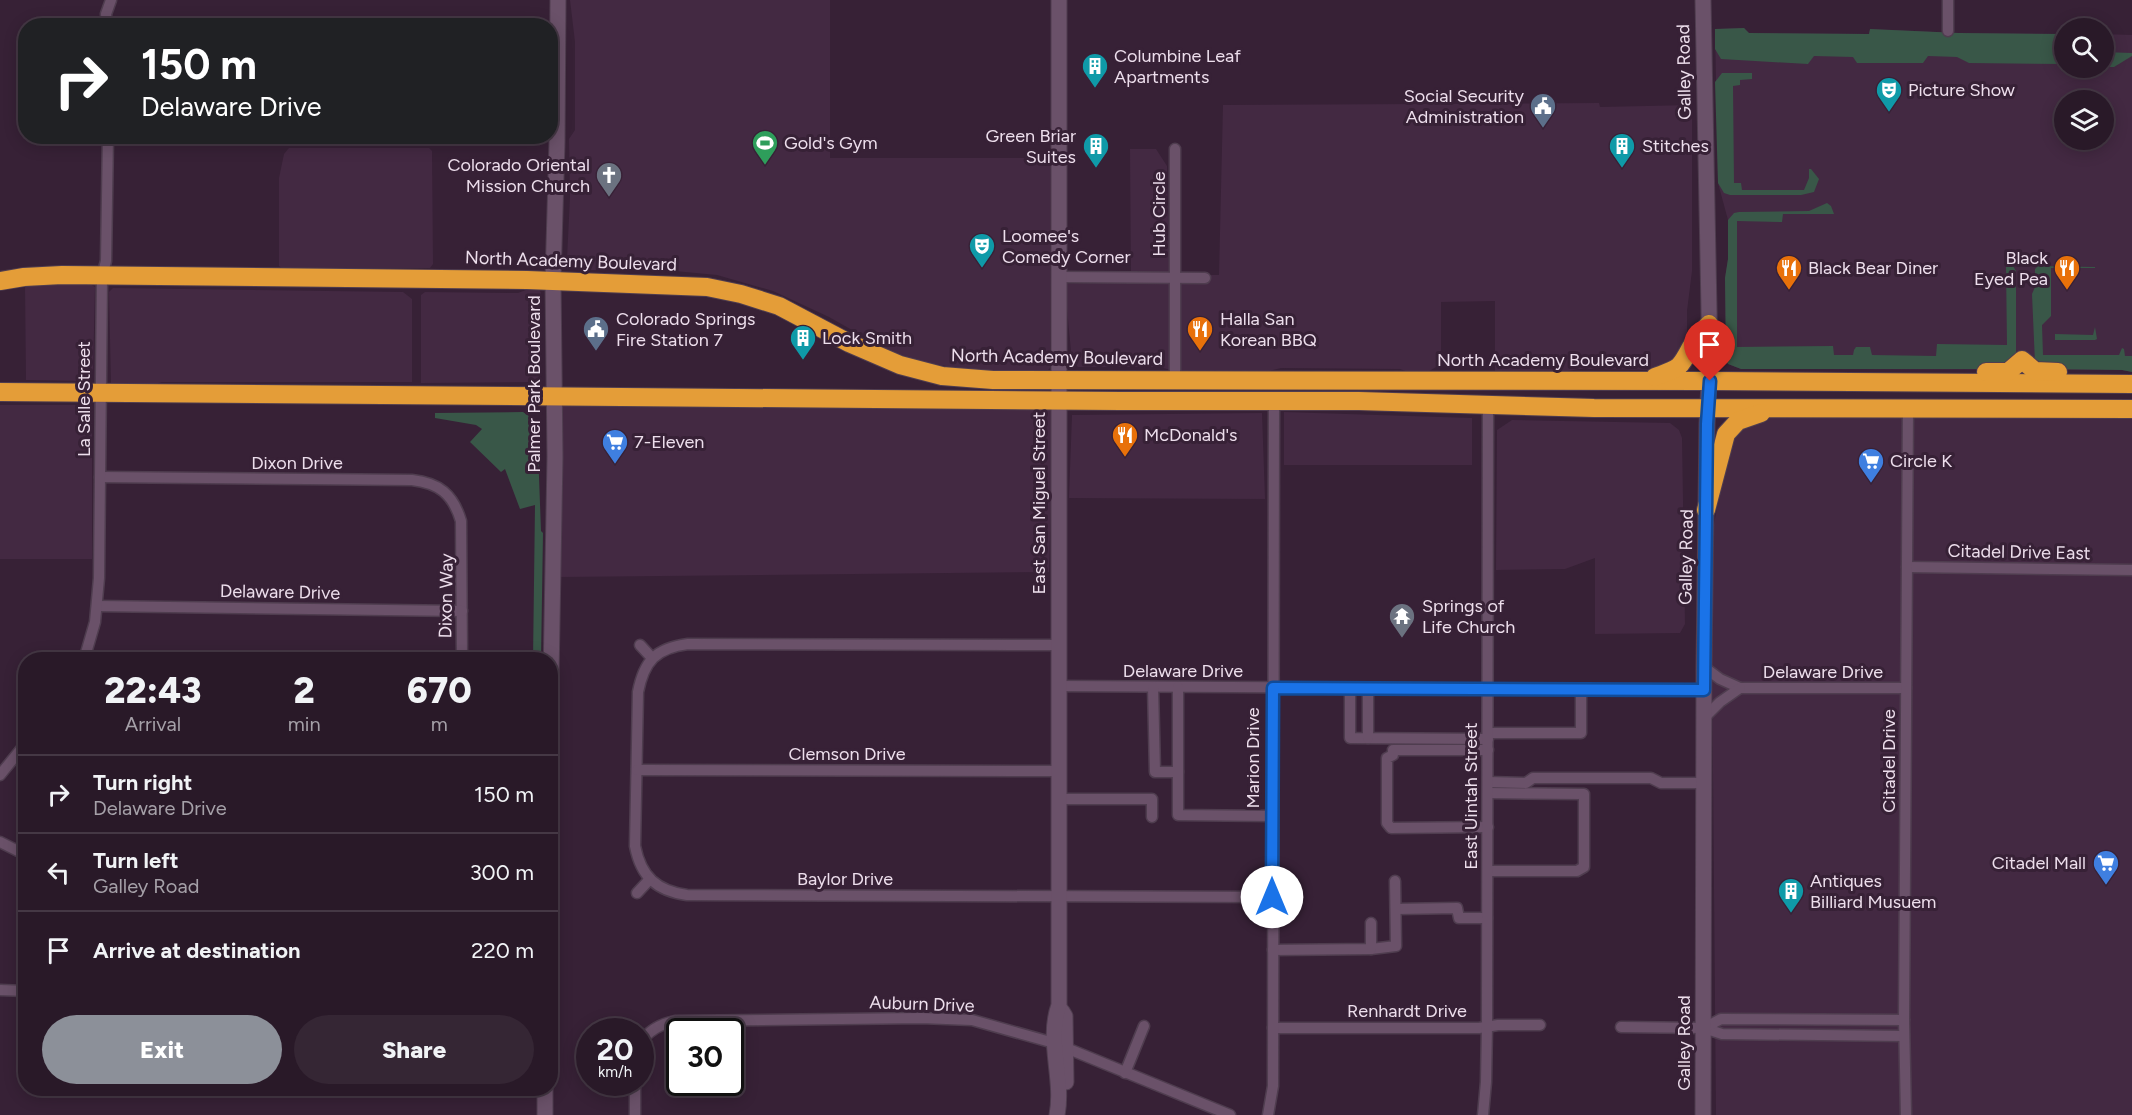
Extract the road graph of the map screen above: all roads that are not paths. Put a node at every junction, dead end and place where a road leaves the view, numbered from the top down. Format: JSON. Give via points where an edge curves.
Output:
{"nodes":[{"id":1,"x":111,"y":0,"type":"edge"},
{"id":2,"x":558,"y":0,"type":"edge"},
{"id":3,"x":1059,"y":0,"type":"edge"},
{"id":4,"x":1702,"y":0,"type":"edge"},
{"id":5,"x":1948,"y":0,"type":"edge"},
{"id":6,"x":106,"y":18,"type":"edge"},
{"id":7,"x":558,"y":18,"type":"edge"},
{"id":8,"x":1948,"y":30,"type":"dead end"},
{"id":9,"x":108,"y":144,"type":"edge"},
{"id":10,"x":557,"y":144,"type":"edge"},
{"id":11,"x":1175,"y":149,"type":"dead end"},
{"id":12,"x":102,"y":276,"type":"junction"},
{"id":13,"x":1059,"y":277,"type":"junction"},
{"id":14,"x":1176,"y":278,"type":"junction"},
{"id":15,"x":1205,"y":278,"type":"dead end"},
{"id":16,"x":553,"y":280,"type":"junction"},
{"id":17,"x":0,"y":281,"type":"edge"},
{"id":18,"x":1709,"y":324,"type":"junction"},
{"id":19,"x":1060,"y":380,"type":"junction"},
{"id":20,"x":1175,"y":380,"type":"junction"},
{"id":21,"x":1710,"y":381,"type":"junction"},
{"id":22,"x":1640,"y":382,"type":"junction"},
{"id":23,"x":2132,"y":384,"type":"edge"},
{"id":24,"x":0,"y":392,"type":"edge"},
{"id":25,"x":101,"y":393,"type":"junction"},
{"id":26,"x":555,"y":397,"type":"junction"},
{"id":27,"x":1059,"y":399,"type":"junction"},
{"id":28,"x":1274,"y":400,"type":"junction"},
{"id":29,"x":1488,"y":405,"type":"junction"},
{"id":30,"x":1708,"y":408,"type":"junction"},
{"id":31,"x":1785,"y":408,"type":"junction"},
{"id":32,"x":1908,"y":408,"type":"junction"},
{"id":33,"x":2132,"y":409,"type":"edge"},
{"id":34,"x":100,"y":477,"type":"junction"},
{"id":35,"x":1706,"y":510,"type":"junction"},
{"id":36,"x":463,"y":533,"type":"joint"},
{"id":37,"x":1907,"y":567,"type":"junction"},
{"id":38,"x":2132,"y":570,"type":"edge"},
{"id":39,"x":98,"y":606,"type":"junction"},
{"id":40,"x":462,"y":611,"type":"junction"},
{"id":41,"x":640,"y":645,"type":"dead end"},
{"id":42,"x":1058,"y":645,"type":"junction"},
{"id":43,"x":87,"y":652,"type":"edge"},
{"id":44,"x":462,"y":652,"type":"edge"},
{"id":45,"x":551,"y":652,"type":"edge"},
{"id":46,"x":652,"y":658,"type":"junction"},
{"id":47,"x":1704,"y":667,"type":"junction"},
{"id":48,"x":1058,"y":686,"type":"junction"},
{"id":49,"x":1153,"y":687,"type":"junction"},
{"id":50,"x":1178,"y":687,"type":"junction"},
{"id":51,"x":1273,"y":688,"type":"junction"},
{"id":52,"x":1350,"y":688,"type":"junction"},
{"id":53,"x":1368,"y":688,"type":"junction"},
{"id":54,"x":1488,"y":688,"type":"junction"},
{"id":55,"x":1740,"y":688,"type":"junction"},
{"id":56,"x":1906,"y":688,"type":"junction"},
{"id":57,"x":1581,"y":689,"type":"junction"},
{"id":58,"x":1704,"y":690,"type":"junction"},
{"id":59,"x":1704,"y":718,"type":"junction"},
{"id":60,"x":1368,"y":738,"type":"junction"},
{"id":61,"x":1488,"y":741,"type":"junction"},
{"id":62,"x":18,"y":753,"type":"edge"},
{"id":63,"x":637,"y":770,"type":"junction"},
{"id":64,"x":1058,"y":771,"type":"junction"},
{"id":65,"x":1178,"y":772,"type":"junction"},
{"id":66,"x":0,"y":775,"type":"edge"},
{"id":67,"x":1704,"y":783,"type":"junction"},
{"id":68,"x":1488,"y":788,"type":"junction"},
{"id":69,"x":1058,"y":799,"type":"junction"},
{"id":70,"x":1272,"y":816,"type":"junction"},
{"id":71,"x":1152,"y":817,"type":"dead end"},
{"id":72,"x":1488,"y":827,"type":"junction"},
{"id":73,"x":0,"y":842,"type":"edge"},
{"id":74,"x":18,"y":851,"type":"edge"},
{"id":75,"x":1488,"y":871,"type":"junction"},
{"id":76,"x":650,"y":879,"type":"junction"},
{"id":77,"x":1395,"y":881,"type":"dead end"},
{"id":78,"x":637,"y":893,"type":"dead end"},
{"id":79,"x":1059,"y":897,"type":"junction"},
{"id":80,"x":1272,"y":897,"type":"junction"},
{"id":81,"x":1396,"y":909,"type":"junction"},
{"id":82,"x":1487,"y":918,"type":"junction"},
{"id":83,"x":1371,"y":923,"type":"dead end"},
{"id":84,"x":1371,"y":949,"type":"junction"},
{"id":85,"x":1273,"y":950,"type":"junction"},
{"id":86,"x":0,"y":990,"type":"edge"},
{"id":87,"x":18,"y":990,"type":"edge"},
{"id":88,"x":1904,"y":1020,"type":"junction"},
{"id":89,"x":1540,"y":1025,"type":"dead end"},
{"id":90,"x":1144,"y":1026,"type":"dead end"},
{"id":91,"x":1488,"y":1026,"type":"junction"},
{"id":92,"x":1621,"y":1027,"type":"dead end"},
{"id":93,"x":1273,"y":1028,"type":"junction"},
{"id":94,"x":1704,"y":1028,"type":"junction"},
{"id":95,"x":654,"y":1029,"type":"edge"},
{"id":96,"x":1904,"y":1036,"type":"junction"},
{"id":97,"x":1060,"y":1046,"type":"junction"},
{"id":98,"x":1125,"y":1073,"type":"junction"},
{"id":99,"x":545,"y":1096,"type":"edge"},
{"id":100,"x":635,"y":1096,"type":"edge"},
{"id":101,"x":545,"y":1115,"type":"edge"},
{"id":102,"x":635,"y":1115,"type":"edge"},
{"id":103,"x":1057,"y":1115,"type":"edge"},
{"id":104,"x":1066,"y":1115,"type":"edge"},
{"id":105,"x":1230,"y":1115,"type":"edge"},
{"id":106,"x":1268,"y":1115,"type":"edge"},
{"id":107,"x":1483,"y":1115,"type":"edge"},
{"id":108,"x":1704,"y":1115,"type":"edge"},
{"id":109,"x":1906,"y":1115,"type":"edge"}],
"edges":[{"from":1,"to":6,"type":"street"},
{"from":2,"to":7,"type":"main road","name":"Palmer Park Boulevard"},
{"from":3,"to":13,"type":"main road","name":"East San Miguel Street"},
{"from":4,"to":18,"type":"main road","name":"Galley Road"},
{"from":5,"to":8,"type":"street"},
{"from":9,"to":12,"type":"street","name":"La Salle Street","via":[[106,261]]},
{"from":10,"to":16,"type":"main road","name":"Palmer Park Boulevard"},
{"from":11,"to":14,"type":"street","name":"Hub Circle"},
{"from":12,"to":16,"type":"highway","name":"North Academy Boulevard"},
{"from":12,"to":17,"type":"highway","name":"North Academy Boulevard"},
{"from":12,"to":25,"type":"street","name":"La Salle Street"},
{"from":13,"to":14,"type":"street","name":"Hub Circle"},
{"from":13,"to":19,"type":"main road","name":"East San Miguel Street"},
{"from":14,"to":15,"type":"street","name":"Hub Circle"},
{"from":14,"to":20,"type":"street","name":"Hub Circle"},
{"from":16,"to":19,"type":"highway","name":"North Academy Boulevard","via":[[707,287],[779,306],[876,356],[921,371],[975,379]]},
{"from":16,"to":26,"type":"main road","name":"Palmer Park Boulevard"},
{"from":18,"to":21,"type":"main road","name":"Galley Road"},
{"from":18,"to":22,"type":"highway","via":[[1682,364]]},
{"from":19,"to":20,"type":"highway","name":"North Academy Boulevard"},
{"from":19,"to":27,"type":"main road","name":"East San Miguel Street"},
{"from":20,"to":22,"type":"highway","name":"North Academy Boulevard"},
{"from":21,"to":22,"type":"highway","name":"North Academy Boulevard"},
{"from":21,"to":23,"type":"highway","name":"North Academy Boulevard"},
{"from":21,"to":30,"type":"main road","name":"Galley Road"},
{"from":24,"to":25,"type":"highway"},
{"from":25,"to":26,"type":"highway"},
{"from":25,"to":34,"type":"street","name":"La Salle Street"},
{"from":26,"to":27,"type":"highway"},
{"from":26,"to":45,"type":"main road","name":"Palmer Park Boulevard"},
{"from":27,"to":28,"type":"highway"},
{"from":27,"to":42,"type":"main road","name":"East San Miguel Street"},
{"from":28,"to":29,"type":"highway"},
{"from":28,"to":51,"type":"street","name":"Marion Drive"},
{"from":29,"to":30,"type":"highway"},
{"from":29,"to":54,"type":"street","name":"East Uintah Street"},
{"from":30,"to":31,"type":"highway"},
{"from":30,"to":35,"type":"main road","name":"Galley Road"},
{"from":31,"to":32,"type":"highway"},
{"from":31,"to":35,"type":"highway","via":[[1755,414],[1731,427],[1723,441]]},
{"from":32,"to":33,"type":"highway"},
{"from":32,"to":37,"type":"street","name":"Citadel Drive"},
{"from":34,"to":36,"type":"street","name":"Dixon Drive","via":[[427,482],[452,500]]},
{"from":34,"to":39,"type":"street","name":"La Salle Street"},
{"from":35,"to":47,"type":"main road","name":"Galley Road"},
{"from":36,"to":40,"type":"street","name":"Dixon Way"},
{"from":37,"to":38,"type":"street","name":"Citadel Drive East"},
{"from":37,"to":56,"type":"street","name":"Citadel Drive"},
{"from":39,"to":40,"type":"street","name":"Delaware Drive"},
{"from":39,"to":43,"type":"street","name":"La Salle Street"},
{"from":40,"to":44,"type":"street","name":"Dixon Way"},
{"from":41,"to":46,"type":"street"},
{"from":42,"to":46,"type":"street","via":[[688,644],[666,649]]},
{"from":42,"to":48,"type":"main road","name":"East San Miguel Street"},
{"from":46,"to":63,"type":"street","via":[[644,669],[638,692]]},
{"from":47,"to":55,"type":"street","name":"Delaware Drive"},
{"from":47,"to":58,"type":"main road","name":"Galley Road"},
{"from":48,"to":49,"type":"street","name":"Delaware Drive"},
{"from":48,"to":64,"type":"main road","name":"East San Miguel Street"},
{"from":49,"to":50,"type":"street","name":"Delaware Drive"},
{"from":49,"to":65,"type":"street","via":[[1155,772]]},
{"from":50,"to":51,"type":"street","name":"Delaware Drive"},
{"from":50,"to":65,"type":"street"},
{"from":51,"to":52,"type":"street","name":"Delaware Drive"},
{"from":51,"to":70,"type":"street","name":"Marion Drive"},
{"from":52,"to":53,"type":"street","name":"Delaware Drive"},
{"from":52,"to":60,"type":"street","via":[[1350,738]]},
{"from":53,"to":54,"type":"street","name":"Delaware Drive"},
{"from":53,"to":60,"type":"street"},
{"from":54,"to":57,"type":"street","name":"Delaware Drive"},
{"from":54,"to":61,"type":"street","name":"East Uintah Street"},
{"from":55,"to":56,"type":"street","name":"Delaware Drive"},
{"from":55,"to":59,"type":"street","name":"Delaware Drive"},
{"from":56,"to":88,"type":"street","name":"Citadel Drive"},
{"from":57,"to":58,"type":"street","name":"Delaware Drive"},
{"from":57,"to":61,"type":"street","via":[[1581,733]]},
{"from":58,"to":59,"type":"main road","name":"Galley Road"},
{"from":59,"to":67,"type":"main road","name":"Galley Road"},
{"from":60,"to":61,"type":"street"},
{"from":61,"to":68,"type":"street","name":"East Uintah Street"},
{"from":61,"to":72,"type":"street","via":[[1393,750],[1388,758],[1387,824],[1391,828]]},
{"from":62,"to":66,"type":"street"},
{"from":63,"to":64,"type":"street","name":"Clemson Drive"},
{"from":63,"to":76,"type":"street","via":[[635,846]]},
{"from":64,"to":69,"type":"main road","name":"East San Miguel Street"},
{"from":65,"to":70,"type":"street","via":[[1178,815]]},
{"from":67,"to":68,"type":"street","via":[[1660,783],[1651,778],[1533,778],[1526,783]]},
{"from":67,"to":94,"type":"main road","name":"Galley Road"},
{"from":68,"to":72,"type":"street","name":"East Uintah Street"},
{"from":68,"to":75,"type":"street","via":[[1584,794],[1584,867],[1577,871]]},
{"from":69,"to":71,"type":"street","via":[[1152,799]]},
{"from":69,"to":79,"type":"main road","name":"East San Miguel Street"},
{"from":70,"to":80,"type":"street","name":"Marion Drive"},
{"from":72,"to":75,"type":"street","name":"East Uintah Street"},
{"from":73,"to":74,"type":"street"},
{"from":75,"to":82,"type":"street","name":"East Uintah Street"},
{"from":76,"to":78,"type":"street"},
{"from":76,"to":79,"type":"street","name":"Baylor Drive","via":[[669,892],[687,894]]},
{"from":77,"to":81,"type":"street"},
{"from":79,"to":80,"type":"street","name":"Baylor Drive"},
{"from":79,"to":97,"type":"main road","name":"East San Miguel Street","via":[[1059,1005],[1065,1016]]},
{"from":80,"to":85,"type":"street","name":"Marion Drive"},
{"from":81,"to":82,"type":"street","via":[[1457,908],[1459,918]]},
{"from":81,"to":84,"type":"street","via":[[1396,946]]},
{"from":82,"to":91,"type":"street","name":"East Uintah Street"},
{"from":83,"to":84,"type":"street"},
{"from":84,"to":85,"type":"street"},
{"from":85,"to":93,"type":"street","name":"Marion Drive"},
{"from":86,"to":87,"type":"street"},
{"from":88,"to":94,"type":"street","via":[[1720,1019]]},
{"from":88,"to":96,"type":"street","name":"Citadel Drive"},
{"from":89,"to":91,"type":"street","name":"Renhardt Drive"},
{"from":90,"to":98,"type":"street"},
{"from":91,"to":93,"type":"street","name":"Renhardt Drive"},
{"from":91,"to":107,"type":"street","name":"East Uintah Street"},
{"from":92,"to":94,"type":"street"},
{"from":93,"to":106,"type":"street","name":"Marion Drive","via":[[1273,1086]]},
{"from":94,"to":96,"type":"street","via":[[1722,1034]]},
{"from":94,"to":108,"type":"main road","name":"Galley Road"},
{"from":95,"to":97,"type":"street","name":"Auburn Drive","via":[[675,1021],[972,1020]]},
{"from":96,"to":109,"type":"street","name":"Citadel Drive"},
{"from":97,"to":98,"type":"street","name":"Auburn Drive"},
{"from":97,"to":103,"type":"main road"},
{"from":97,"to":104,"type":"main road"},
{"from":98,"to":105,"type":"street","name":"Auburn Drive"},
{"from":99,"to":101,"type":"main road"},
{"from":100,"to":102,"type":"street"}]}
